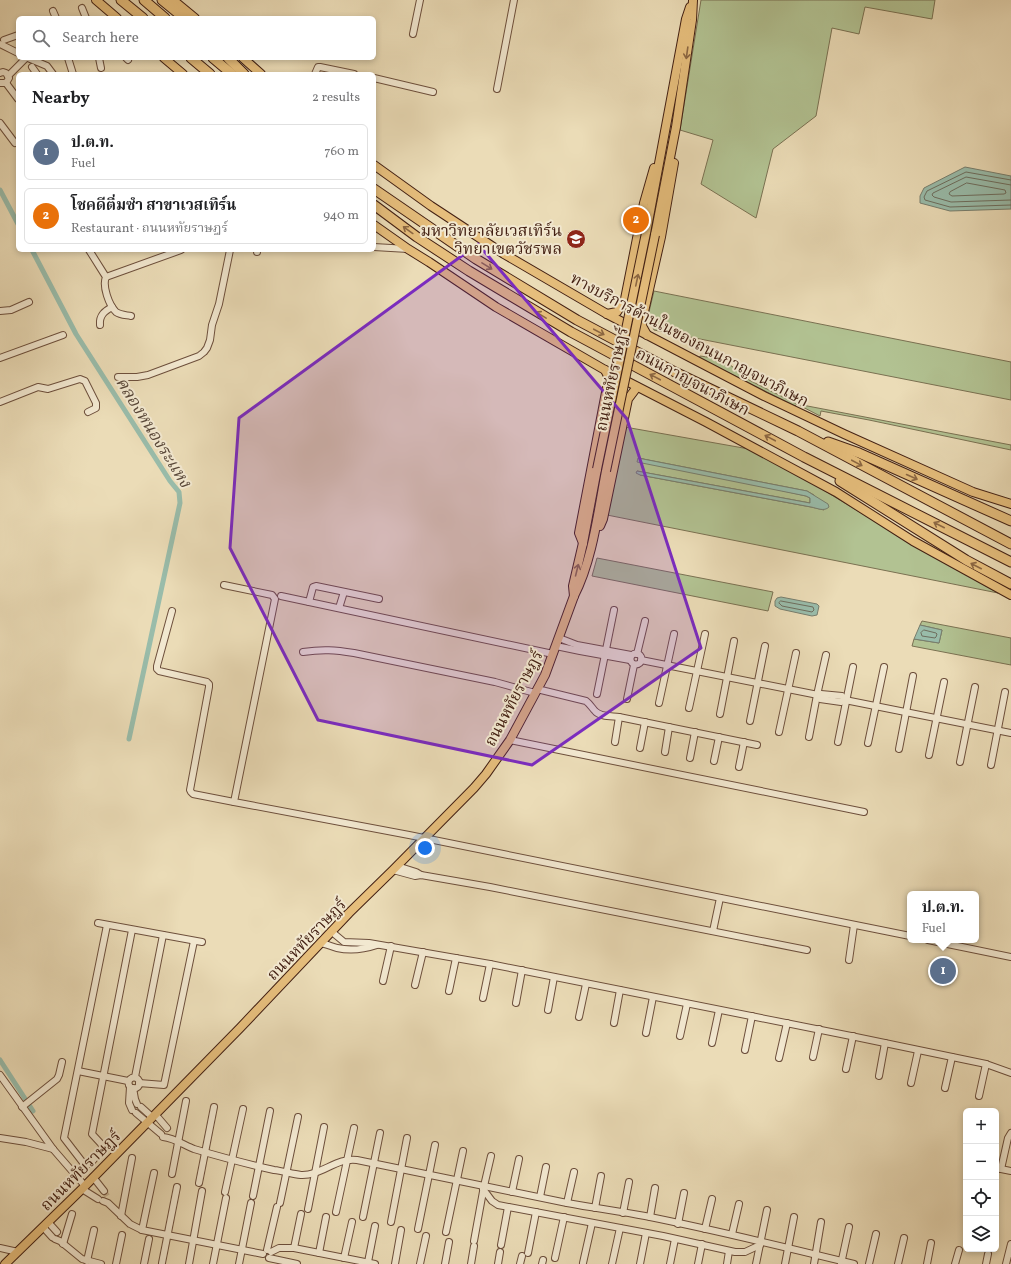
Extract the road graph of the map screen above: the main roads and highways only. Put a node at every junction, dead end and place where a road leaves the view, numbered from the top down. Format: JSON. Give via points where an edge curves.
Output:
{"nodes":[{"id":1,"x":96,"y":0,"type":"edge"},
{"id":2,"x":121,"y":0,"type":"edge"},
{"id":3,"x":144,"y":0,"type":"edge"},
{"id":4,"x":162,"y":0,"type":"edge"},
{"id":5,"x":173,"y":0,"type":"edge"},
{"id":6,"x":692,"y":0,"type":"edge"},
{"id":7,"x":112,"y":16,"type":"edge"},
{"id":8,"x":141,"y":16,"type":"edge"},
{"id":9,"x":164,"y":16,"type":"edge"},
{"id":10,"x":182,"y":16,"type":"edge"},
{"id":11,"x":193,"y":16,"type":"edge"},
{"id":12,"x":166,"y":60,"type":"edge"},
{"id":13,"x":193,"y":60,"type":"edge"},
{"id":14,"x":215,"y":60,"type":"edge"},
{"id":15,"x":230,"y":60,"type":"edge"},
{"id":16,"x":245,"y":60,"type":"edge"},
{"id":17,"x":181,"y":72,"type":"edge"},
{"id":18,"x":208,"y":72,"type":"edge"},
{"id":19,"x":230,"y":72,"type":"edge"},
{"id":20,"x":242,"y":72,"type":"edge"},
{"id":21,"x":259,"y":72,"type":"edge"},
{"id":22,"x":666,"y":124,"type":"junction"},
{"id":23,"x":676,"y":127,"type":"junction"},
{"id":24,"x":376,"y":166,"type":"edge"},
{"id":25,"x":376,"y":190,"type":"edge"},
{"id":26,"x":376,"y":206,"type":"edge"},
{"id":27,"x":376,"y":226,"type":"edge"},
{"id":28,"x":607,"y":314,"type":"junction"},
{"id":29,"x":627,"y":324,"type":"junction"},
{"id":30,"x":647,"y":335,"type":"junction"},
{"id":31,"x":605,"y":370,"type":"junction"},
{"id":32,"x":637,"y":387,"type":"junction"},
{"id":33,"x":604,"y":403,"type":"junction"},
{"id":34,"x":626,"y":408,"type":"junction"},
{"id":35,"x":798,"y":431,"type":"junction"},
{"id":36,"x":804,"y":457,"type":"junction"},
{"id":37,"x":1011,"y":504,"type":"edge"},
{"id":38,"x":1011,"y":521,"type":"edge"},
{"id":39,"x":583,"y":543,"type":"junction"},
{"id":40,"x":1011,"y":544,"type":"edge"},
{"id":41,"x":591,"y":547,"type":"junction"},
{"id":42,"x":1011,"y":562,"type":"edge"},
{"id":43,"x":1011,"y":584,"type":"edge"},
{"id":44,"x":1011,"y":595,"type":"edge"},
{"id":45,"x":574,"y":596,"type":"junction"},
{"id":46,"x":5,"y":1264,"type":"edge"}],
"edges":[{"from":1,"to":7,"type":"main road"},
{"from":2,"to":8,"type":"highway"},
{"from":3,"to":9,"type":"highway"},
{"from":4,"to":10,"type":"highway"},
{"from":5,"to":11,"type":"main road"},
{"from":6,"to":22,"type":"main road","name":"ถนนหทัยราษฎร์","via":[[686,18]]},
{"from":6,"to":23,"type":"main road","name":"ถนนหทัยราษฎร์","one_way":true,"via":[[692,20]]},
{"from":12,"to":17,"type":"main road"},
{"from":13,"to":18,"type":"highway"},
{"from":14,"to":19,"type":"highway"},
{"from":15,"to":20,"type":"highway"},
{"from":16,"to":21,"type":"main road"},
{"from":22,"to":28,"type":"main road","via":[[644,203],[625,299],[617,312]]},
{"from":29,"to":22,"type":"main road","name":"ถนนหทัยราษฎร์","one_way":true,"bridge":true},
{"from":23,"to":30,"type":"main road","via":[[674,170],[643,316],[642,326]]},
{"from":23,"to":41,"type":"main road","name":"ถนนหทัยราษฎร์","bridge":true},
{"from":24,"to":28,"type":"main road","name":"ทางบริการด้านในของถนนกาญจนาภิเษก","via":[[504,254]]},
{"from":25,"to":35,"type":"highway","name":"ถนนกาญจนาภิเษก","one_way":true,"via":[[476,259],[577,320],[675,372]]},
{"from":36,"to":26,"type":"highway","name":"ถนนกาญจนาภิเษก","one_way":true,"via":[[570,332],[469,271]]},
{"from":27,"to":31,"type":"main road","via":[[496,307]]},
{"from":28,"to":29,"type":"main road","name":"ทางบริการด้านในของถนนกาญจนาภิเษก"},
{"from":29,"to":30,"type":"main road","name":"ทางบริการด้านในของถนนกาญจนาภิเษก"},
{"from":29,"to":39,"type":"main road","name":"ถนนหทัยราษฎร์","bridge":true},
{"from":30,"to":37,"type":"main road","name":"ทางบริการด้านในของถนนกาญจนาภิเษก","via":[[844,434],[973,492]]},
{"from":31,"to":32,"type":"main road"},
{"from":31,"to":33,"type":"main road","via":[[608,382]]},
{"from":32,"to":34,"type":"main road","via":[[628,399]]},
{"from":32,"to":44,"type":"main road","via":[[836,492],[913,541]]},
{"from":33,"to":34,"type":"main road","via":[[609,400],[620,400]]},
{"from":33,"to":39,"type":"main road","via":[[579,533]]},
{"from":34,"to":41,"type":"main road","via":[[602,519]]},
{"from":35,"to":38,"type":"highway","one_way":true,"via":[[859,453]]},
{"from":35,"to":40,"type":"highway","name":"ถนนกาญจนาภิเษก","one_way":true},
{"from":42,"to":36,"type":"highway","name":"ถนนกาญจนาภิเษก","one_way":true},
{"from":43,"to":36,"type":"highway","one_way":true,"via":[[966,560]]},
{"from":45,"to":39,"type":"main road","name":"ถนนหทัยราษฎร์","one_way":true,"via":[[573,586]]},
{"from":41,"to":45,"type":"main road","name":"ถนนหทัยราษฎร์","via":[[580,586]]},
{"from":45,"to":46,"type":"main road","name":"ถนนหทัยราษฎร์","via":[[545,675],[510,740],[486,774],[84,1187]]}]}
